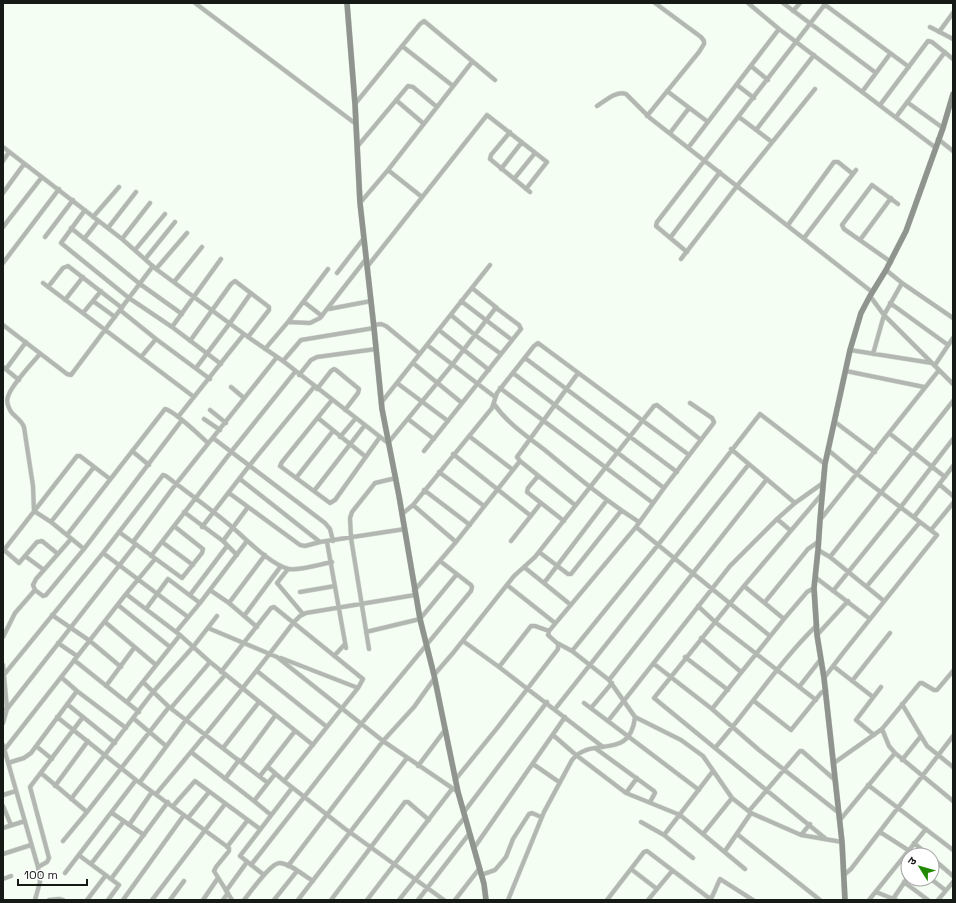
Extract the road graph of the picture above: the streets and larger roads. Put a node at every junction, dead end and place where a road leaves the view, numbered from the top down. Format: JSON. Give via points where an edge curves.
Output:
{"nodes":[{"id":1,"x":195,"y":3,"type":"edge"},
{"id":2,"x":203,"y":3,"type":"edge"},
{"id":3,"x":347,"y":3,"type":"edge"},
{"id":4,"x":655,"y":3,"type":"edge"},
{"id":5,"x":748,"y":3,"type":"edge"},
{"id":6,"x":783,"y":3,"type":"edge"},
{"id":7,"x":800,"y":3,"type":"edge"},
{"id":8,"x":825,"y":4,"type":"edge"},
{"id":9,"x":200,"y":7,"type":"junction"},
{"id":10,"x":793,"y":11,"type":"junction"},
{"id":11,"x":953,"y":13,"type":"edge"},
{"id":12,"x":811,"y":24,"type":"junction"},
{"id":13,"x":930,"y":27,"type":"dead end"},
{"id":14,"x":779,"y":29,"type":"junction"},
{"id":15,"x":938,"y":32,"type":"junction"},
{"id":16,"x":953,"y":39,"type":"edge"},
{"id":17,"x":797,"y":42,"type":"junction"},
{"id":18,"x":402,"y":46,"type":"junction"},
{"id":19,"x":944,"y":52,"type":"junction"},
{"id":20,"x":890,"y":54,"type":"junction"},
{"id":21,"x":814,"y":55,"type":"junction"},
{"id":22,"x":953,"y":59,"type":"edge"},
{"id":23,"x":472,"y":62,"type":"junction"},
{"id":24,"x":751,"y":66,"type":"junction"},
{"id":25,"x":909,"y":67,"type":"junction"},
{"id":26,"x":876,"y":73,"type":"junction"},
{"id":27,"x":495,"y":80,"type":"dead end"},
{"id":28,"x":768,"y":80,"type":"junction"},
{"id":29,"x":736,"y":85,"type":"junction"},
{"id":30,"x":453,"y":86,"type":"junction"},
{"id":31,"x":816,"y":89,"type":"dead end"},
{"id":32,"x":667,"y":91,"type":"junction"},
{"id":33,"x":862,"y":92,"type":"junction"},
{"id":34,"x":953,"y":94,"type":"edge"},
{"id":35,"x":754,"y":98,"type":"junction"},
{"id":36,"x":396,"y":100,"type":"junction"},
{"id":37,"x":907,"y":102,"type":"junction"},
{"id":38,"x":355,"y":104,"type":"junction"},
{"id":39,"x":880,"y":105,"type":"junction"},
{"id":40,"x":597,"y":106,"type":"dead end"},
{"id":41,"x":437,"y":107,"type":"junction"},
{"id":42,"x":689,"y":108,"type":"junction"},
{"id":43,"x":647,"y":116,"type":"junction"},
{"id":44,"x":739,"y":117,"type":"junction"},
{"id":45,"x":896,"y":118,"type":"junction"},
{"id":46,"x":708,"y":122,"type":"junction"},
{"id":47,"x":356,"y":124,"type":"junction"},
{"id":48,"x":424,"y":124,"type":"junction"},
{"id":49,"x":943,"y":128,"type":"junction"},
{"id":50,"x":756,"y":130,"type":"junction"},
{"id":51,"x":510,"y":132,"type":"junction"},
{"id":52,"x":670,"y":134,"type":"junction"},
{"id":53,"x":938,"y":139,"type":"junction"},
{"id":54,"x":522,"y":142,"type":"junction"},
{"id":55,"x":772,"y":142,"type":"junction"},
{"id":56,"x":3,"y":147,"type":"edge"},
{"id":57,"x":357,"y":148,"type":"junction"},
{"id":58,"x":688,"y":148,"type":"junction"},
{"id":59,"x":936,"y":148,"type":"junction"},
{"id":60,"x":953,"y":151,"type":"edge"},
{"id":61,"x":9,"y":152,"type":"junction"},
{"id":62,"x":535,"y":152,"type":"junction"},
{"id":63,"x":704,"y":160,"type":"junction"},
{"id":64,"x":3,"y":161,"type":"edge"},
{"id":65,"x":24,"y":164,"type":"junction"},
{"id":66,"x":501,"y":169,"type":"junction"},
{"id":67,"x":388,"y":170,"type":"junction"},
{"id":68,"x":856,"y":170,"type":"dead end"},
{"id":69,"x":720,"y":172,"type":"junction"},
{"id":70,"x":852,"y":174,"type":"junction"},
{"id":71,"x":42,"y":177,"type":"junction"},
{"id":72,"x":514,"y":179,"type":"junction"},
{"id":73,"x":737,"y":186,"type":"junction"},
{"id":74,"x":118,"y":188,"type":"dead end"},
{"id":75,"x":59,"y":189,"type":"junction"},
{"id":76,"x":526,"y":189,"type":"junction"},
{"id":77,"x":136,"y":192,"type":"dead end"},
{"id":78,"x":530,"y":192,"type":"dead end"},
{"id":79,"x":3,"y":193,"type":"edge"},
{"id":80,"x":422,"y":197,"type":"junction"},
{"id":81,"x":891,"y":198,"type":"junction"},
{"id":82,"x":73,"y":200,"type":"junction"},
{"id":83,"x":150,"y":203,"type":"dead end"},
{"id":84,"x":360,"y":203,"type":"junction"},
{"id":85,"x":898,"y":204,"type":"dead end"},
{"id":86,"x":85,"y":210,"type":"junction"},
{"id":87,"x":165,"y":214,"type":"dead end"},
{"id":88,"x":93,"y":217,"type":"junction"},
{"id":89,"x":98,"y":221,"type":"junction"},
{"id":90,"x":175,"y":222,"type":"dead end"},
{"id":91,"x":788,"y":225,"type":"junction"},
{"id":92,"x":3,"y":227,"type":"edge"},
{"id":93,"x":71,"y":228,"type":"junction"},
{"id":94,"x":108,"y":228,"type":"junction"},
{"id":95,"x":187,"y":233,"type":"dead end"},
{"id":96,"x":45,"y":237,"type":"dead end"},
{"id":97,"x":364,"y":238,"type":"junction"},
{"id":98,"x":670,"y":238,"type":"junction"},
{"id":99,"x":804,"y":238,"type":"junction"},
{"id":100,"x":84,"y":239,"type":"junction"},
{"id":101,"x":122,"y":239,"type":"junction"},
{"id":102,"x":860,"y":240,"type":"junction"},
{"id":103,"x":202,"y":247,"type":"dead end"},
{"id":104,"x":135,"y":250,"type":"junction"},
{"id":105,"x":687,"y":252,"type":"junction"},
{"id":106,"x":146,"y":258,"type":"junction"},
{"id":107,"x":221,"y":259,"type":"dead end"},
{"id":108,"x":366,"y":259,"type":"junction"},
{"id":109,"x":681,"y":259,"type":"dead end"},
{"id":110,"x":891,"y":262,"type":"junction"},
{"id":111,"x":3,"y":263,"type":"edge"},
{"id":112,"x":490,"y":265,"type":"dead end"},
{"id":113,"x":154,"y":267,"type":"junction"},
{"id":114,"x":367,"y":267,"type":"junction"},
{"id":115,"x":328,"y":269,"type":"dead end"},
{"id":116,"x":886,"y":270,"type":"junction"},
{"id":117,"x":337,"y":273,"type":"dead end"},
{"id":118,"x":83,"y":277,"type":"junction"},
{"id":119,"x":174,"y":282,"type":"junction"},
{"id":120,"x":43,"y":283,"type":"dead end"},
{"id":121,"x":902,"y":283,"type":"junction"},
{"id":122,"x":140,"y":284,"type":"junction"},
{"id":123,"x":48,"y":287,"type":"junction"},
{"id":124,"x":472,"y":288,"type":"junction"},
{"id":125,"x":101,"y":291,"type":"junction"},
{"id":126,"x":251,"y":293,"type":"junction"},
{"id":127,"x":871,"y":294,"type":"junction"},
{"id":128,"x":194,"y":296,"type":"junction"},
{"id":129,"x":129,"y":298,"type":"junction"},
{"id":130,"x":65,"y":300,"type":"junction"},
{"id":131,"x":94,"y":301,"type":"junction"},
{"id":132,"x":371,"y":301,"type":"junction"},
{"id":133,"x":461,"y":301,"type":"junction"},
{"id":134,"x":304,"y":302,"type":"junction"},
{"id":135,"x":890,"y":303,"type":"junction"},
{"id":136,"x":497,"y":308,"type":"junction"},
{"id":137,"x":121,"y":309,"type":"junction"},
{"id":138,"x":328,"y":309,"type":"junction"},
{"id":139,"x":212,"y":310,"type":"junction"},
{"id":140,"x":83,"y":313,"type":"junction"},
{"id":141,"x":182,"y":314,"type":"junction"},
{"id":142,"x":451,"y":315,"type":"junction"},
{"id":143,"x":884,"y":315,"type":"junction"},
{"id":144,"x":322,"y":316,"type":"junction"},
{"id":145,"x":115,"y":317,"type":"junction"},
{"id":146,"x":953,"y":318,"type":"edge"},
{"id":147,"x":486,"y":320,"type":"junction"},
{"id":148,"x":288,"y":322,"type":"junction"},
{"id":149,"x":230,"y":323,"type":"junction"},
{"id":150,"x":3,"y":325,"type":"edge"},
{"id":151,"x":374,"y":326,"type":"junction"},
{"id":152,"x":172,"y":327,"type":"junction"},
{"id":153,"x":105,"y":330,"type":"junction"},
{"id":154,"x":439,"y":330,"type":"junction"},
{"id":155,"x":244,"y":334,"type":"junction"},
{"id":156,"x":475,"y":335,"type":"junction"},
{"id":157,"x":248,"y":337,"type":"junction"},
{"id":158,"x":953,"y":338,"type":"edge"},
{"id":159,"x":156,"y":339,"type":"junction"},
{"id":160,"x":512,"y":340,"type":"junction"},
{"id":161,"x":190,"y":341,"type":"junction"},
{"id":162,"x":26,"y":342,"type":"junction"},
{"id":163,"x":427,"y":345,"type":"junction"},
{"id":164,"x":948,"y":345,"type":"junction"},
{"id":165,"x":376,"y":348,"type":"junction"},
{"id":166,"x":265,"y":349,"type":"junction"},
{"id":167,"x":464,"y":350,"type":"junction"},
{"id":168,"x":850,"y":350,"type":"junction"},
{"id":169,"x":207,"y":353,"type":"junction"},
{"id":170,"x":40,"y":354,"type":"junction"},
{"id":171,"x":420,"y":354,"type":"junction"},
{"id":172,"x":501,"y":354,"type":"junction"},
{"id":173,"x":873,"y":354,"type":"junction"},
{"id":174,"x":141,"y":357,"type":"junction"},
{"id":175,"x":277,"y":357,"type":"junction"},
{"id":176,"x":524,"y":358,"type":"junction"},
{"id":177,"x":283,"y":361,"type":"junction"},
{"id":178,"x":412,"y":363,"type":"junction"},
{"id":179,"x":221,"y":364,"type":"junction"},
{"id":180,"x":934,"y":364,"type":"junction"},
{"id":181,"x":452,"y":365,"type":"junction"},
{"id":182,"x":4,"y":368,"type":"edge"},
{"id":183,"x":196,"y":368,"type":"junction"},
{"id":184,"x":489,"y":370,"type":"junction"},
{"id":185,"x":939,"y":370,"type":"junction"},
{"id":186,"x":846,"y":371,"type":"junction"},
{"id":187,"x":295,"y":372,"type":"junction"},
{"id":188,"x":513,"y":373,"type":"junction"},
{"id":189,"x":578,"y":373,"type":"junction"},
{"id":190,"x":299,"y":375,"type":"junction"},
{"id":191,"x":210,"y":379,"type":"junction"},
{"id":192,"x":19,"y":380,"type":"junction"},
{"id":193,"x":397,"y":383,"type":"junction"},
{"id":194,"x":437,"y":383,"type":"junction"},
{"id":195,"x":477,"y":384,"type":"junction"},
{"id":196,"x":953,"y":384,"type":"edge"},
{"id":197,"x":231,"y":387,"type":"dead end"},
{"id":198,"x":924,"y":387,"type":"junction"},
{"id":199,"x":316,"y":388,"type":"junction"},
{"id":200,"x":500,"y":388,"type":"junction"},
{"id":201,"x":566,"y":388,"type":"junction"},
{"id":202,"x":194,"y":397,"type":"junction"},
{"id":203,"x":495,"y":397,"type":"junction"},
{"id":204,"x":244,"y":398,"type":"junction"},
{"id":205,"x":332,"y":400,"type":"junction"},
{"id":206,"x":422,"y":401,"type":"junction"},
{"id":207,"x":953,"y":401,"type":"edge"},
{"id":208,"x":381,"y":403,"type":"junction"},
{"id":209,"x":462,"y":403,"type":"junction"},
{"id":210,"x":690,"y":403,"type":"dead end"},
{"id":211,"x":494,"y":404,"type":"junction"},
{"id":212,"x":555,"y":404,"type":"junction"},
{"id":213,"x":210,"y":410,"type":"dead end"},
{"id":214,"x":345,"y":410,"type":"junction"},
{"id":215,"x":178,"y":417,"type":"junction"},
{"id":216,"x":318,"y":418,"type":"junction"},
{"id":217,"x":356,"y":418,"type":"junction"},
{"id":218,"x":204,"y":419,"type":"dead end"},
{"id":219,"x":408,"y":419,"type":"junction"},
{"id":220,"x":182,"y":420,"type":"junction"},
{"id":221,"x":448,"y":421,"type":"junction"},
{"id":222,"x":642,"y":421,"type":"junction"},
{"id":223,"x":543,"y":422,"type":"junction"},
{"id":224,"x":835,"y":422,"type":"junction"},
{"id":225,"x":226,"y":423,"type":"junction"},
{"id":226,"x":365,"y":425,"type":"junction"},
{"id":227,"x":220,"y":430,"type":"junction"},
{"id":228,"x":333,"y":431,"type":"junction"},
{"id":229,"x":889,"y":433,"type":"junction"},
{"id":230,"x":340,"y":436,"type":"junction"},
{"id":231,"x":469,"y":436,"type":"junction"},
{"id":232,"x":630,"y":436,"type":"junction"},
{"id":233,"x":380,"y":437,"type":"junction"},
{"id":234,"x":213,"y":438,"type":"junction"},
{"id":235,"x":530,"y":438,"type":"junction"},
{"id":236,"x":434,"y":439,"type":"junction"},
{"id":237,"x":953,"y":439,"type":"edge"},
{"id":238,"x":701,"y":440,"type":"junction"},
{"id":239,"x":208,"y":443,"type":"junction"},
{"id":240,"x":388,"y":443,"type":"junction"},
{"id":241,"x":350,"y":444,"type":"junction"},
{"id":242,"x":731,"y":449,"type":"junction"},
{"id":243,"x":828,"y":450,"type":"junction"},
{"id":244,"x":132,"y":451,"type":"junction"},
{"id":245,"x":913,"y":451,"type":"junction"},
{"id":246,"x":231,"y":452,"type":"junction"},
{"id":247,"x":424,"y":452,"type":"dead end"},
{"id":248,"x":875,"y":452,"type":"junction"},
{"id":249,"x":618,"y":453,"type":"junction"},
{"id":250,"x":453,"y":454,"type":"junction"},
{"id":251,"x":690,"y":455,"type":"junction"},
{"id":252,"x":366,"y":457,"type":"junction"},
{"id":253,"x":520,"y":461,"type":"junction"},
{"id":254,"x":749,"y":464,"type":"junction"},
{"id":255,"x":825,"y":464,"type":"junction"},
{"id":256,"x":149,"y":465,"type":"junction"},
{"id":257,"x":249,"y":466,"type":"junction"},
{"id":258,"x":932,"y":466,"type":"junction"},
{"id":259,"x":953,"y":466,"type":"edge"},
{"id":260,"x":94,"y":467,"type":"junction"},
{"id":261,"x":605,"y":468,"type":"junction"},
{"id":262,"x":513,"y":470,"type":"junction"},
{"id":263,"x":439,"y":472,"type":"junction"},
{"id":264,"x":677,"y":472,"type":"junction"},
{"id":265,"x":857,"y":474,"type":"junction"},
{"id":266,"x":538,"y":476,"type":"junction"},
{"id":267,"x":945,"y":477,"type":"junction"},
{"id":268,"x":296,"y":478,"type":"junction"},
{"id":269,"x":396,"y":478,"type":"junction"},
{"id":270,"x":110,"y":479,"type":"junction"},
{"id":271,"x":240,"y":480,"type":"junction"},
{"id":272,"x":767,"y":480,"type":"junction"},
{"id":273,"x":823,"y":483,"type":"junction"},
{"id":274,"x":176,"y":484,"type":"junction"},
{"id":275,"x":939,"y":484,"type":"junction"},
{"id":276,"x":590,"y":486,"type":"junction"},
{"id":277,"x":664,"y":488,"type":"junction"},
{"id":278,"x":498,"y":489,"type":"junction"},
{"id":279,"x":424,"y":490,"type":"junction"},
{"id":280,"x":314,"y":492,"type":"junction"},
{"id":281,"x":881,"y":492,"type":"junction"},
{"id":282,"x":229,"y":493,"type":"junction"},
{"id":283,"x":822,"y":494,"type":"junction"},
{"id":284,"x":953,"y":496,"type":"edge"},
{"id":285,"x":196,"y":498,"type":"junction"},
{"id":286,"x":607,"y":500,"type":"junction"},
{"id":287,"x":541,"y":503,"type":"junction"},
{"id":288,"x":653,"y":503,"type":"junction"},
{"id":289,"x":795,"y":503,"type":"junction"},
{"id":290,"x":953,"y":503,"type":"edge"},
{"id":291,"x":413,"y":505,"type":"junction"},
{"id":292,"x":576,"y":505,"type":"junction"},
{"id":293,"x":484,"y":506,"type":"junction"},
{"id":294,"x":248,"y":507,"type":"junction"},
{"id":295,"x":900,"y":508,"type":"junction"},
{"id":296,"x":34,"y":511,"type":"junction"},
{"id":297,"x":621,"y":511,"type":"junction"},
{"id":298,"x":184,"y":512,"type":"junction"},
{"id":299,"x":214,"y":512,"type":"junction"},
{"id":300,"x":402,"y":514,"type":"junction"},
{"id":301,"x":531,"y":516,"type":"junction"},
{"id":302,"x":914,"y":517,"type":"junction"},
{"id":303,"x":777,"y":519,"type":"junction"},
{"id":304,"x":820,"y":520,"type":"junction"},
{"id":305,"x":564,"y":521,"type":"junction"},
{"id":306,"x":51,"y":522,"type":"junction"},
{"id":307,"x":639,"y":522,"type":"junction"},
{"id":308,"x":920,"y":522,"type":"junction"},
{"id":309,"x":470,"y":525,"type":"junction"},
{"id":310,"x":174,"y":526,"type":"junction"},
{"id":311,"x":202,"y":527,"type":"junction"},
{"id":312,"x":636,"y":527,"type":"junction"},
{"id":313,"x":233,"y":528,"type":"junction"},
{"id":314,"x":405,"y":529,"type":"junction"},
{"id":315,"x":790,"y":530,"type":"junction"},
{"id":316,"x":931,"y":530,"type":"junction"},
{"id":317,"x":119,"y":532,"type":"junction"},
{"id":318,"x":67,"y":536,"type":"junction"},
{"id":319,"x":351,"y":538,"type":"junction"},
{"id":320,"x":71,"y":539,"type":"junction"},
{"id":321,"x":222,"y":541,"type":"junction"},
{"id":322,"x":247,"y":541,"type":"junction"},
{"id":323,"x":334,"y":541,"type":"junction"},
{"id":324,"x":511,"y":541,"type":"dead end"},
{"id":325,"x":162,"y":542,"type":"junction"},
{"id":326,"x":320,"y":542,"type":"junction"},
{"id":327,"x":327,"y":542,"type":"junction"},
{"id":328,"x":456,"y":542,"type":"junction"},
{"id":329,"x":818,"y":542,"type":"junction"},
{"id":330,"x":134,"y":543,"type":"junction"},
{"id":331,"x":658,"y":545,"type":"junction"},
{"id":332,"x":227,"y":546,"type":"junction"},
{"id":333,"x":84,"y":549,"type":"junction"},
{"id":334,"x":818,"y":550,"type":"junction"},
{"id":335,"x":539,"y":552,"type":"junction"},
{"id":336,"x":103,"y":553,"type":"junction"},
{"id":337,"x":58,"y":554,"type":"junction"},
{"id":338,"x":237,"y":555,"type":"junction"},
{"id":339,"x":265,"y":555,"type":"junction"},
{"id":340,"x":25,"y":556,"type":"junction"},
{"id":341,"x":153,"y":557,"type":"junction"},
{"id":342,"x":830,"y":557,"type":"junction"},
{"id":343,"x":675,"y":559,"type":"junction"},
{"id":344,"x":440,"y":561,"type":"junction"},
{"id":345,"x":332,"y":562,"type":"junction"},
{"id":346,"x":119,"y":564,"type":"junction"},
{"id":347,"x":193,"y":565,"type":"junction"},
{"id":348,"x":281,"y":566,"type":"junction"},
{"id":349,"x":557,"y":566,"type":"junction"},
{"id":350,"x":524,"y":567,"type":"junction"},
{"id":351,"x":288,"y":569,"type":"junction"},
{"id":352,"x":44,"y":570,"type":"junction"},
{"id":353,"x":173,"y":572,"type":"junction"},
{"id":354,"x":849,"y":572,"type":"junction"},
{"id":355,"x":457,"y":574,"type":"junction"},
{"id":356,"x":692,"y":574,"type":"junction"},
{"id":357,"x":815,"y":577,"type":"junction"},
{"id":358,"x":138,"y":579,"type":"junction"},
{"id":359,"x":168,"y":579,"type":"junction"},
{"id":360,"x":544,"y":583,"type":"junction"},
{"id":361,"x":507,"y":585,"type":"junction"},
{"id":362,"x":335,"y":586,"type":"junction"},
{"id":363,"x":744,"y":586,"type":"junction"},
{"id":364,"x":867,"y":586,"type":"junction"},
{"id":365,"x":712,"y":588,"type":"junction"},
{"id":366,"x":814,"y":588,"type":"junction"},
{"id":367,"x":35,"y":590,"type":"junction"},
{"id":368,"x":210,"y":590,"type":"junction"},
{"id":369,"x":833,"y":591,"type":"junction"},
{"id":370,"x":300,"y":592,"type":"dead end"},
{"id":371,"x":415,"y":593,"type":"junction"},
{"id":372,"x":126,"y":594,"type":"junction"},
{"id":373,"x":157,"y":594,"type":"junction"},
{"id":374,"x":190,"y":595,"type":"junction"},
{"id":375,"x":848,"y":601,"type":"junction"},
{"id":376,"x":884,"y":601,"type":"junction"},
{"id":377,"x":765,"y":602,"type":"junction"},
{"id":378,"x":200,"y":603,"type":"junction"},
{"id":379,"x":229,"y":603,"type":"junction"},
{"id":380,"x":730,"y":603,"type":"junction"},
{"id":381,"x":363,"y":604,"type":"junction"},
{"id":382,"x":118,"y":605,"type":"junction"},
{"id":383,"x":571,"y":605,"type":"junction"},
{"id":384,"x":698,"y":606,"type":"junction"},
{"id":385,"x":339,"y":608,"type":"junction"},
{"id":386,"x":146,"y":609,"type":"junction"},
{"id":387,"x":303,"y":614,"type":"junction"},
{"id":388,"x":52,"y":615,"type":"junction"},
{"id":389,"x":217,"y":616,"type":"dead end"},
{"id":390,"x":244,"y":616,"type":"junction"},
{"id":391,"x":188,"y":617,"type":"junction"},
{"id":392,"x":784,"y":618,"type":"junction"},
{"id":393,"x":420,"y":619,"type":"junction"},
{"id":394,"x":870,"y":619,"type":"junction"},
{"id":395,"x":105,"y":622,"type":"junction"},
{"id":396,"x":715,"y":622,"type":"junction"},
{"id":397,"x":293,"y":623,"type":"junction"},
{"id":398,"x":555,"y":623,"type":"junction"},
{"id":399,"x":817,"y":624,"type":"junction"},
{"id":400,"x":71,"y":627,"type":"junction"},
{"id":401,"x":257,"y":627,"type":"junction"},
{"id":402,"x":208,"y":628,"type":"junction"},
{"id":403,"x":549,"y":631,"type":"junction"},
{"id":404,"x":176,"y":632,"type":"junction"},
{"id":405,"x":366,"y":632,"type":"junction"},
{"id":406,"x":890,"y":633,"type":"dead end"},
{"id":407,"x":180,"y":635,"type":"junction"},
{"id":408,"x":817,"y":635,"type":"junction"},
{"id":409,"x":770,"y":636,"type":"junction"},
{"id":410,"x":3,"y":637,"type":"edge"},
{"id":411,"x":702,"y":638,"type":"junction"},
{"id":412,"x":90,"y":641,"type":"junction"},
{"id":413,"x":463,"y":641,"type":"junction"},
{"id":414,"x":557,"y":642,"type":"junction"},
{"id":415,"x":58,"y":643,"type":"junction"},
{"id":416,"x":244,"y":643,"type":"junction"},
{"id":417,"x":427,"y":645,"type":"junction"},
{"id":418,"x":170,"y":647,"type":"junction"},
{"id":419,"x":193,"y":647,"type":"junction"},
{"id":420,"x":134,"y":648,"type":"junction"},
{"id":421,"x":369,"y":649,"type":"dead end"},
{"id":422,"x":572,"y":651,"type":"junction"},
{"id":423,"x":270,"y":653,"type":"junction"},
{"id":424,"x":756,"y":654,"type":"junction"},
{"id":425,"x":334,"y":656,"type":"junction"},
{"id":426,"x":276,"y":657,"type":"junction"},
{"id":427,"x":685,"y":657,"type":"junction"},
{"id":428,"x":75,"y":658,"type":"junction"},
{"id":429,"x":821,"y":659,"type":"junction"},
{"id":430,"x":210,"y":662,"type":"junction"},
{"id":431,"x":590,"y":664,"type":"junction"},
{"id":432,"x":654,"y":664,"type":"junction"},
{"id":433,"x":3,"y":665,"type":"edge"},
{"id":434,"x":156,"y":665,"type":"junction"},
{"id":435,"x":833,"y":666,"type":"junction"},
{"id":436,"x":120,"y":667,"type":"junction"},
{"id":437,"x":498,"y":667,"type":"junction"},
{"id":438,"x":310,"y":670,"type":"junction"},
{"id":439,"x":257,"y":671,"type":"junction"},
{"id":440,"x":777,"y":671,"type":"junction"},
{"id":441,"x":953,"y":671,"type":"edge"},
{"id":442,"x":741,"y":672,"type":"junction"},
{"id":443,"x":223,"y":673,"type":"junction"},
{"id":444,"x":4,"y":676,"type":"edge"},
{"id":445,"x":61,"y":676,"type":"junction"},
{"id":446,"x":434,"y":677,"type":"junction"},
{"id":447,"x":670,"y":677,"type":"junction"},
{"id":448,"x":824,"y":678,"type":"junction"},
{"id":449,"x":305,"y":679,"type":"junction"},
{"id":450,"x":610,"y":681,"type":"junction"},
{"id":451,"x":852,"y":681,"type":"junction"},
{"id":452,"x":143,"y":682,"type":"junction"},
{"id":453,"x":106,"y":686,"type":"junction"},
{"id":454,"x":881,"y":686,"type":"dead end"},
{"id":455,"x":799,"y":687,"type":"junction"},
{"id":456,"x":358,"y":688,"type":"junction"},
{"id":457,"x":527,"y":688,"type":"junction"},
{"id":458,"x":242,"y":689,"type":"junction"},
{"id":459,"x":728,"y":690,"type":"junction"},
{"id":460,"x":826,"y":690,"type":"junction"},
{"id":461,"x":77,"y":691,"type":"junction"},
{"id":462,"x":153,"y":692,"type":"junction"},
{"id":463,"x":873,"y":697,"type":"junction"},
{"id":464,"x":816,"y":700,"type":"junction"},
{"id":465,"x":754,"y":701,"type":"junction"},
{"id":466,"x":127,"y":702,"type":"junction"},
{"id":467,"x":259,"y":702,"type":"junction"},
{"id":468,"x":547,"y":702,"type":"junction"},
{"id":469,"x":625,"y":702,"type":"junction"},
{"id":470,"x":584,"y":703,"type":"dead end"},
{"id":471,"x":67,"y":704,"type":"junction"},
{"id":472,"x":902,"y":704,"type":"junction"},
{"id":473,"x":170,"y":707,"type":"junction"},
{"id":474,"x":342,"y":708,"type":"junction"},
{"id":475,"x":591,"y":708,"type":"junction"},
{"id":476,"x":5,"y":709,"type":"edge"},
{"id":477,"x":555,"y":709,"type":"junction"},
{"id":478,"x":712,"y":709,"type":"junction"},
{"id":479,"x":139,"y":712,"type":"junction"},
{"id":480,"x":275,"y":716,"type":"junction"},
{"id":481,"x":57,"y":717,"type":"junction"},
{"id":482,"x":84,"y":717,"type":"junction"},
{"id":483,"x":565,"y":717,"type":"junction"},
{"id":484,"x":635,"y":717,"type":"junction"},
{"id":485,"x":133,"y":718,"type":"junction"},
{"id":486,"x":186,"y":720,"type":"junction"},
{"id":487,"x":608,"y":721,"type":"junction"},
{"id":488,"x":3,"y":722,"type":"edge"},
{"id":489,"x":362,"y":723,"type":"junction"},
{"id":490,"x":327,"y":727,"type":"junction"},
{"id":491,"x":126,"y":728,"type":"junction"},
{"id":492,"x":733,"y":728,"type":"junction"},
{"id":493,"x":882,"y":729,"type":"junction"},
{"id":494,"x":74,"y":730,"type":"junction"},
{"id":495,"x":445,"y":730,"type":"junction"},
{"id":496,"x":295,"y":731,"type":"junction"},
{"id":497,"x":150,"y":732,"type":"junction"},
{"id":498,"x":206,"y":735,"type":"junction"},
{"id":499,"x":553,"y":735,"type":"junction"},
{"id":500,"x":874,"y":735,"type":"junction"},
{"id":501,"x":628,"y":736,"type":"junction"},
{"id":502,"x":921,"y":736,"type":"junction"},
{"id":503,"x":953,"y":736,"type":"edge"},
{"id":504,"x":88,"y":741,"type":"junction"},
{"id":505,"x":384,"y":741,"type":"junction"},
{"id":506,"x":115,"y":743,"type":"junction"},
{"id":507,"x":313,"y":745,"type":"junction"},
{"id":508,"x":36,"y":746,"type":"junction"},
{"id":509,"x":166,"y":746,"type":"junction"},
{"id":510,"x":4,"y":747,"type":"edge"},
{"id":511,"x":603,"y":747,"type":"junction"},
{"id":512,"x":222,"y":748,"type":"junction"},
{"id":513,"x":595,"y":748,"type":"junction"},
{"id":514,"x":715,"y":748,"type":"junction"},
{"id":515,"x":191,"y":752,"type":"junction"},
{"id":516,"x":895,"y":753,"type":"junction"},
{"id":517,"x":105,"y":754,"type":"junction"},
{"id":518,"x":576,"y":755,"type":"junction"},
{"id":519,"x":938,"y":756,"type":"junction"},
{"id":520,"x":407,"y":758,"type":"junction"},
{"id":521,"x":52,"y":759,"type":"junction"},
{"id":522,"x":902,"y":760,"type":"junction"},
{"id":523,"x":240,"y":761,"type":"junction"},
{"id":524,"x":834,"y":763,"type":"junction"},
{"id":525,"x":8,"y":764,"type":"junction"},
{"id":526,"x":533,"y":764,"type":"junction"},
{"id":527,"x":418,"y":766,"type":"junction"},
{"id":528,"x":268,"y":767,"type":"junction"},
{"id":529,"x":953,"y":767,"type":"edge"},
{"id":530,"x":3,"y":768,"type":"edge"},
{"id":531,"x":121,"y":768,"type":"junction"},
{"id":532,"x":784,"y":770,"type":"junction"},
{"id":533,"x":713,"y":771,"type":"junction"},
{"id":534,"x":41,"y":773,"type":"junction"},
{"id":535,"x":276,"y":774,"type":"junction"},
{"id":536,"x":260,"y":776,"type":"junction"},
{"id":537,"x":923,"y":776,"type":"junction"},
{"id":538,"x":637,"y":778,"type":"junction"},
{"id":539,"x":225,"y":779,"type":"junction"},
{"id":540,"x":455,"y":780,"type":"junction"},
{"id":541,"x":836,"y":780,"type":"junction"},
{"id":542,"x":138,"y":781,"type":"junction"},
{"id":543,"x":284,"y":781,"type":"junction"},
{"id":544,"x":559,"y":782,"type":"junction"},
{"id":545,"x":268,"y":783,"type":"junction"},
{"id":546,"x":868,"y":785,"type":"junction"},
{"id":547,"x":55,"y":786,"type":"junction"},
{"id":548,"x":292,"y":788,"type":"junction"},
{"id":549,"x":452,"y":789,"type":"junction"},
{"id":550,"x":699,"y":790,"type":"junction"},
{"id":551,"x":767,"y":790,"type":"junction"},
{"id":552,"x":16,"y":791,"type":"junction"},
{"id":553,"x":209,"y":792,"type":"junction"},
{"id":554,"x":458,"y":792,"type":"junction"},
{"id":555,"x":154,"y":793,"type":"junction"},
{"id":556,"x":626,"y":793,"type":"junction"},
{"id":557,"x":3,"y":795,"type":"edge"},
{"id":558,"x":305,"y":797,"type":"junction"},
{"id":559,"x":732,"y":798,"type":"junction"},
{"id":560,"x":71,"y":799,"type":"junction"},
{"id":561,"x":254,"y":801,"type":"junction"},
{"id":562,"x":953,"y":801,"type":"edge"},
{"id":563,"x":168,"y":802,"type":"junction"},
{"id":564,"x":650,"y":802,"type":"junction"},
{"id":565,"x":225,"y":804,"type":"junction"},
{"id":566,"x":173,"y":806,"type":"junction"},
{"id":567,"x":899,"y":807,"type":"junction"},
{"id":568,"x":3,"y":808,"type":"edge"},
{"id":569,"x":87,"y":812,"type":"junction"},
{"id":570,"x":750,"y":812,"type":"junction"},
{"id":571,"x":112,"y":813,"type":"junction"},
{"id":572,"x":327,"y":814,"type":"junction"},
{"id":573,"x":680,"y":814,"type":"junction"},
{"id":574,"x":184,"y":815,"type":"junction"},
{"id":575,"x":271,"y":815,"type":"junction"},
{"id":576,"x":465,"y":815,"type":"junction"},
{"id":577,"x":541,"y":817,"type":"junction"},
{"id":578,"x":840,"y":817,"type":"junction"},
{"id":579,"x":188,"y":818,"type":"junction"},
{"id":580,"x":429,"y":820,"type":"junction"},
{"id":581,"x":25,"y":821,"type":"junction"},
{"id":582,"x":124,"y":821,"type":"junction"},
{"id":583,"x":247,"y":821,"type":"junction"},
{"id":584,"x":641,"y":822,"type":"dead end"},
{"id":585,"x":129,"y":824,"type":"junction"},
{"id":586,"x":810,"y":824,"type":"junction"},
{"id":587,"x":11,"y":825,"type":"junction"},
{"id":588,"x":3,"y":828,"type":"edge"},
{"id":589,"x":926,"y":828,"type":"junction"},
{"id":590,"x":260,"y":829,"type":"junction"},
{"id":591,"x":204,"y":830,"type":"junction"},
{"id":592,"x":349,"y":832,"type":"junction"},
{"id":593,"x":880,"y":832,"type":"junction"},
{"id":594,"x":469,"y":834,"type":"junction"},
{"id":595,"x":703,"y":834,"type":"junction"},
{"id":596,"x":737,"y":834,"type":"junction"},
{"id":597,"x":144,"y":835,"type":"junction"},
{"id":598,"x":664,"y":835,"type":"junction"},
{"id":599,"x":802,"y":835,"type":"junction"},
{"id":600,"x":827,"y":839,"type":"junction"},
{"id":601,"x":63,"y":841,"type":"dead end"},
{"id":602,"x":842,"y":842,"type":"junction"},
{"id":603,"x":914,"y":843,"type":"junction"},
{"id":604,"x":31,"y":845,"type":"junction"},
{"id":605,"x":227,"y":847,"type":"junction"},
{"id":606,"x":903,"y":847,"type":"edge"},
{"id":607,"x":911,"y":847,"type":"edge"},
{"id":608,"x":919,"y":847,"type":"edge"},
{"id":609,"x":372,"y":848,"type":"junction"},
{"id":610,"x":474,"y":848,"type":"junction"},
{"id":611,"x":953,"y":850,"type":"edge"},
{"id":612,"x":725,"y":851,"type":"junction"},
{"id":613,"x":3,"y":854,"type":"edge"},
{"id":614,"x":80,"y":856,"type":"junction"},
{"id":615,"x":693,"y":858,"type":"dead end"},
{"id":616,"x":900,"y":860,"type":"edge"},
{"id":617,"x":247,"y":862,"type":"junction"},
{"id":618,"x":91,"y":864,"type":"junction"},
{"id":619,"x":394,"y":864,"type":"junction"},
{"id":620,"x":251,"y":865,"type":"junction"},
{"id":621,"x":940,"y":865,"type":"edge"},
{"id":622,"x":288,"y":866,"type":"junction"},
{"id":623,"x":38,"y":867,"type":"junction"},
{"id":624,"x":745,"y":869,"type":"dead end"},
{"id":625,"x":631,"y":870,"type":"junction"},
{"id":626,"x":297,"y":871,"type":"junction"},
{"id":627,"x":672,"y":871,"type":"junction"},
{"id":628,"x":480,"y":872,"type":"junction"},
{"id":629,"x":66,"y":873,"type":"dead end"},
{"id":630,"x":264,"y":875,"type":"junction"},
{"id":631,"x":844,"y":875,"type":"junction"},
{"id":632,"x":11,"y":876,"type":"dead end"},
{"id":633,"x":106,"y":876,"type":"junction"},
{"id":634,"x":953,"y":876,"type":"edge"},
{"id":635,"x":218,"y":878,"type":"junction"},
{"id":636,"x":3,"y":879,"type":"edge"},
{"id":637,"x":415,"y":879,"type":"junction"},
{"id":638,"x":111,"y":880,"type":"junction"},
{"id":639,"x":184,"y":881,"type":"dead end"},
{"id":640,"x":312,"y":881,"type":"junction"},
{"id":641,"x":953,"y":882,"type":"edge"},
{"id":642,"x":940,"y":886,"type":"edge"},
{"id":643,"x":901,"y":887,"type":"edge"},
{"id":644,"x":911,"y":887,"type":"edge"},
{"id":645,"x":427,"y":888,"type":"junction"},
{"id":646,"x":657,"y":889,"type":"junction"},
{"id":647,"x":945,"y":890,"type":"junction"},
{"id":648,"x":227,"y":892,"type":"junction"},
{"id":649,"x":876,"y":892,"type":"junction"},
{"id":650,"x":895,"y":899,"type":"edge"},
{"id":651,"x":35,"y":900,"type":"edge"},
{"id":652,"x":49,"y":900,"type":"edge"},
{"id":653,"x":60,"y":900,"type":"edge"},
{"id":654,"x":88,"y":900,"type":"edge"},
{"id":655,"x":108,"y":900,"type":"edge"},
{"id":656,"x":123,"y":900,"type":"edge"},
{"id":657,"x":152,"y":900,"type":"edge"},
{"id":658,"x":170,"y":900,"type":"edge"},
{"id":659,"x":203,"y":900,"type":"edge"},
{"id":660,"x":223,"y":900,"type":"edge"},
{"id":661,"x":232,"y":900,"type":"edge"},
{"id":662,"x":244,"y":900,"type":"edge"},
{"id":663,"x":274,"y":900,"type":"edge"},
{"id":664,"x":298,"y":900,"type":"edge"},
{"id":665,"x":331,"y":900,"type":"edge"},
{"id":666,"x":367,"y":900,"type":"edge"},
{"id":667,"x":399,"y":900,"type":"edge"},
{"id":668,"x":418,"y":900,"type":"edge"},
{"id":669,"x":444,"y":900,"type":"edge"},
{"id":670,"x":455,"y":900,"type":"edge"},
{"id":671,"x":486,"y":900,"type":"edge"},
{"id":672,"x":508,"y":900,"type":"edge"},
{"id":673,"x":607,"y":900,"type":"edge"},
{"id":674,"x":648,"y":900,"type":"edge"},
{"id":675,"x":752,"y":900,"type":"edge"},
{"id":676,"x":820,"y":900,"type":"edge"},
{"id":677,"x":845,"y":900,"type":"edge"},
{"id":678,"x":869,"y":900,"type":"edge"},
{"id":679,"x":928,"y":900,"type":"edge"},
{"id":680,"x":938,"y":900,"type":"edge"}],
"edges":[{"from":1,"to":9,"type":"street"},
{"from":2,"to":9,"type":"street"},
{"from":3,"to":38,"type":"street"},
{"from":4,"to":32,"type":"street","via":[[704,41],[699,52]]},
{"from":5,"to":14,"type":"street"},
{"from":6,"to":10,"type":"street"},
{"from":7,"to":10,"type":"street"},
{"from":8,"to":12,"type":"street"},
{"from":8,"to":20,"type":"street"},
{"from":9,"to":47,"type":"street"},
{"from":10,"to":12,"type":"street"},
{"from":11,"to":15,"type":"street"},
{"from":12,"to":17,"type":"street"},
{"from":12,"to":26,"type":"street"},
{"from":13,"to":15,"type":"street"},
{"from":14,"to":17,"type":"street"},
{"from":14,"to":24,"type":"street"},
{"from":15,"to":16,"type":"street"},
{"from":17,"to":21,"type":"street"},
{"from":17,"to":28,"type":"street"},
{"from":18,"to":23,"type":"street","via":[[424,21]]},
{"from":18,"to":30,"type":"street"},
{"from":18,"to":38,"type":"street"},
{"from":19,"to":22,"type":"street"},
{"from":19,"to":25,"type":"street","via":[[928,41]]},
{"from":19,"to":37,"type":"street"},
{"from":20,"to":25,"type":"street"},
{"from":20,"to":26,"type":"street"},
{"from":21,"to":33,"type":"street"},
{"from":21,"to":50,"type":"street"},
{"from":23,"to":27,"type":"street"},
{"from":23,"to":30,"type":"street"},
{"from":24,"to":28,"type":"street"},
{"from":24,"to":29,"type":"street"},
{"from":25,"to":39,"type":"street"},
{"from":26,"to":33,"type":"street"},
{"from":28,"to":35,"type":"street"},
{"from":29,"to":35,"type":"street"},
{"from":29,"to":46,"type":"street"},
{"from":30,"to":41,"type":"street"},
{"from":31,"to":55,"type":"street"},
{"from":32,"to":42,"type":"street"},
{"from":32,"to":43,"type":"street"},
{"from":33,"to":39,"type":"street"},
{"from":34,"to":49,"type":"street"},
{"from":35,"to":44,"type":"street"},
{"from":36,"to":41,"type":"street","via":[[406,87],[410,86]]},
{"from":36,"to":48,"type":"street"},
{"from":36,"to":57,"type":"street"},
{"from":37,"to":45,"type":"street"},
{"from":37,"to":49,"type":"street"},
{"from":38,"to":47,"type":"street"},
{"from":39,"to":45,"type":"street"},
{"from":40,"to":43,"type":"street","via":[[618,93],[624,93]]},
{"from":41,"to":48,"type":"street"},
{"from":42,"to":46,"type":"street"},
{"from":42,"to":52,"type":"street"},
{"from":43,"to":52,"type":"street"},
{"from":44,"to":50,"type":"street"},
{"from":44,"to":63,"type":"street"},
{"from":45,"to":59,"type":"street"},
{"from":46,"to":58,"type":"street"},
{"from":47,"to":57,"type":"street"},
{"from":48,"to":67,"type":"street"},
{"from":49,"to":53,"type":"street"},
{"from":50,"to":55,"type":"street"},
{"from":51,"to":54,"type":"street"},
{"from":51,"to":66,"type":"street","via":[[490,157]]},
{"from":51,"to":80,"type":"street","via":[[489,116],[485,117]]},
{"from":52,"to":58,"type":"street"},
{"from":53,"to":59,"type":"street"},
{"from":53,"to":60,"type":"street"},
{"from":54,"to":62,"type":"street"},
{"from":54,"to":66,"type":"street"},
{"from":55,"to":73,"type":"street"},
{"from":56,"to":61,"type":"street"},
{"from":57,"to":84,"type":"street"},
{"from":58,"to":63,"type":"street"},
{"from":59,"to":110,"type":"street","via":[[906,231]]},
{"from":61,"to":64,"type":"street"},
{"from":61,"to":65,"type":"street"},
{"from":62,"to":72,"type":"street"},
{"from":62,"to":76,"type":"street","via":[[547,162]]},
{"from":63,"to":69,"type":"street"},
{"from":63,"to":98,"type":"street","via":[[656,224]]},
{"from":65,"to":71,"type":"street"},
{"from":65,"to":79,"type":"street"},
{"from":66,"to":72,"type":"street"},
{"from":67,"to":80,"type":"street"},
{"from":67,"to":84,"type":"street"},
{"from":68,"to":70,"type":"street"},
{"from":69,"to":73,"type":"street"},
{"from":69,"to":98,"type":"street"},
{"from":70,"to":91,"type":"street","via":[[838,162],[834,162]]},
{"from":70,"to":99,"type":"street"},
{"from":71,"to":75,"type":"street"},
{"from":71,"to":92,"type":"street"},
{"from":72,"to":76,"type":"street"},
{"from":73,"to":91,"type":"street"},
{"from":73,"to":105,"type":"street"},
{"from":74,"to":88,"type":"street"},
{"from":75,"to":82,"type":"street"},
{"from":75,"to":111,"type":"street"},
{"from":76,"to":78,"type":"street"},
{"from":77,"to":94,"type":"street"},
{"from":80,"to":114,"type":"street"},
{"from":81,"to":85,"type":"street"},
{"from":81,"to":102,"type":"street"},
{"from":81,"to":102,"type":"street","via":[[872,185],[844,221],[843,227]]},
{"from":82,"to":86,"type":"street"},
{"from":82,"to":96,"type":"street"},
{"from":83,"to":101,"type":"street"},
{"from":84,"to":97,"type":"street"},
{"from":86,"to":88,"type":"street"},
{"from":86,"to":93,"type":"street"},
{"from":87,"to":104,"type":"street"},
{"from":88,"to":89,"type":"street"},
{"from":89,"to":94,"type":"street"},
{"from":89,"to":100,"type":"street"},
{"from":90,"to":106,"type":"street"},
{"from":91,"to":99,"type":"street"},
{"from":93,"to":100,"type":"street"},
{"from":93,"to":129,"type":"street","via":[[61,243]]},
{"from":94,"to":101,"type":"street"},
{"from":95,"to":113,"type":"street"},
{"from":97,"to":108,"type":"street"},
{"from":97,"to":117,"type":"street"},
{"from":98,"to":105,"type":"street"},
{"from":99,"to":127,"type":"street"},
{"from":100,"to":122,"type":"street"},
{"from":101,"to":104,"type":"street"},
{"from":102,"to":110,"type":"street"},
{"from":103,"to":119,"type":"street"},
{"from":104,"to":106,"type":"street"},
{"from":105,"to":109,"type":"street"},
{"from":106,"to":113,"type":"street"},
{"from":107,"to":128,"type":"street"},
{"from":108,"to":114,"type":"street"},
{"from":108,"to":138,"type":"street"},
{"from":110,"to":116,"type":"street"},
{"from":112,"to":124,"type":"street"},
{"from":113,"to":119,"type":"street"},
{"from":113,"to":122,"type":"street"},
{"from":114,"to":132,"type":"street"},
{"from":115,"to":134,"type":"street"},
{"from":116,"to":121,"type":"street"},
{"from":116,"to":127,"type":"street"},
{"from":118,"to":123,"type":"street","via":[[66,266]]},
{"from":118,"to":125,"type":"street"},
{"from":118,"to":130,"type":"street"},
{"from":119,"to":128,"type":"street"},
{"from":120,"to":123,"type":"street"},
{"from":121,"to":135,"type":"street"},
{"from":121,"to":146,"type":"street"},
{"from":122,"to":129,"type":"street"},
{"from":122,"to":141,"type":"street"},
{"from":123,"to":130,"type":"street"},
{"from":124,"to":133,"type":"street"},
{"from":124,"to":136,"type":"street"},
{"from":125,"to":131,"type":"street"},
{"from":125,"to":137,"type":"street"},
{"from":126,"to":139,"type":"street","via":[[237,282],[233,282]]},
{"from":126,"to":149,"type":"street"},
{"from":126,"to":157,"type":"street","via":[[269,308]]},
{"from":127,"to":143,"type":"street"},
{"from":127,"to":168,"type":"street","via":[[861,313]]},
{"from":128,"to":139,"type":"street"},
{"from":128,"to":141,"type":"street"},
{"from":129,"to":137,"type":"street"},
{"from":129,"to":152,"type":"street"},
{"from":130,"to":140,"type":"street"},
{"from":131,"to":140,"type":"street"},
{"from":131,"to":145,"type":"street"},
{"from":132,"to":138,"type":"street"},
{"from":132,"to":151,"type":"street"},
{"from":133,"to":142,"type":"street"},
{"from":133,"to":147,"type":"street"},
{"from":134,"to":144,"type":"street"},
{"from":134,"to":148,"type":"street"},
{"from":135,"to":143,"type":"street"},
{"from":135,"to":164,"type":"street"},
{"from":136,"to":147,"type":"street"},
{"from":136,"to":160,"type":"street","via":[[520,326]]},
{"from":137,"to":145,"type":"street"},
{"from":137,"to":159,"type":"street"},
{"from":138,"to":144,"type":"street"},
{"from":139,"to":149,"type":"street"},
{"from":139,"to":161,"type":"street"},
{"from":140,"to":153,"type":"street"},
{"from":141,"to":152,"type":"street"},
{"from":142,"to":154,"type":"street"},
{"from":142,"to":156,"type":"street"},
{"from":143,"to":173,"type":"street"},
{"from":143,"to":180,"type":"street"},
{"from":144,"to":148,"type":"street","via":[[310,323]]},
{"from":145,"to":153,"type":"street"},
{"from":147,"to":156,"type":"street"},
{"from":147,"to":160,"type":"street"},
{"from":148,"to":166,"type":"street"},
{"from":149,"to":155,"type":"street"},
{"from":149,"to":169,"type":"street"},
{"from":150,"to":162,"type":"street"},
{"from":151,"to":165,"type":"street"},
{"from":151,"to":171,"type":"street","via":[[386,326]]},
{"from":151,"to":177,"type":"street","via":[[301,340]]},
{"from":152,"to":161,"type":"street"},
{"from":153,"to":170,"type":"street","via":[[71,375]]},
{"from":153,"to":174,"type":"street"},
{"from":154,"to":163,"type":"street"},
{"from":154,"to":167,"type":"street"},
{"from":155,"to":157,"type":"street"},
{"from":155,"to":179,"type":"street"},
{"from":156,"to":167,"type":"street"},
{"from":156,"to":172,"type":"street"},
{"from":157,"to":166,"type":"street"},
{"from":158,"to":164,"type":"street"},
{"from":159,"to":174,"type":"street"},
{"from":159,"to":183,"type":"street"},
{"from":160,"to":172,"type":"street"},
{"from":161,"to":169,"type":"street"},
{"from":162,"to":170,"type":"street"},
{"from":162,"to":182,"type":"street"},
{"from":163,"to":171,"type":"street"},
{"from":163,"to":181,"type":"street"},
{"from":164,"to":180,"type":"street"},
{"from":165,"to":190,"type":"street","via":[[317,357],[311,360]]},
{"from":165,"to":208,"type":"street"},
{"from":166,"to":175,"type":"street"},
{"from":167,"to":181,"type":"street"},
{"from":167,"to":184,"type":"street"},
{"from":168,"to":173,"type":"street"},
{"from":168,"to":186,"type":"street"},
{"from":169,"to":179,"type":"street"},
{"from":169,"to":183,"type":"street"},
{"from":170,"to":192,"type":"street"},
{"from":171,"to":178,"type":"street"},
{"from":172,"to":184,"type":"street"},
{"from":173,"to":180,"type":"street"},
{"from":174,"to":202,"type":"street"},
{"from":175,"to":177,"type":"street"},
{"from":175,"to":204,"type":"street"},
{"from":176,"to":188,"type":"street"},
{"from":176,"to":189,"type":"street","via":[[538,344]]},
{"from":176,"to":201,"type":"street"},
{"from":177,"to":187,"type":"street"},
{"from":178,"to":193,"type":"street"},
{"from":178,"to":194,"type":"street"},
{"from":179,"to":191,"type":"street"},
{"from":180,"to":185,"type":"street"},
{"from":181,"to":194,"type":"street"},
{"from":181,"to":195,"type":"street"},
{"from":182,"to":192,"type":"street"},
{"from":183,"to":191,"type":"street"},
{"from":184,"to":195,"type":"street"},
{"from":185,"to":196,"type":"street"},
{"from":185,"to":198,"type":"street"},
{"from":186,"to":198,"type":"street"},
{"from":186,"to":224,"type":"street"},
{"from":187,"to":190,"type":"street"},
{"from":187,"to":246,"type":"street"},
{"from":188,"to":200,"type":"street"},
{"from":188,"to":212,"type":"street"},
{"from":189,"to":201,"type":"street"},
{"from":189,"to":222,"type":"street"},
{"from":190,"to":199,"type":"street"},
{"from":191,"to":202,"type":"street"},
{"from":192,"to":296,"type":"street","via":[[8,394],[7,404],[24,427]]},
{"from":193,"to":206,"type":"street"},
{"from":193,"to":208,"type":"street"},
{"from":194,"to":206,"type":"street"},
{"from":194,"to":209,"type":"street"},
{"from":195,"to":203,"type":"street"},
{"from":195,"to":209,"type":"street"},
{"from":197,"to":204,"type":"street"},
{"from":198,"to":229,"type":"street"},
{"from":199,"to":205,"type":"street"},
{"from":199,"to":214,"type":"street","via":[[331,371],[336,370],[359,388]]},
{"from":199,"to":257,"type":"street"},
{"from":200,"to":203,"type":"street"},
{"from":200,"to":223,"type":"street"},
{"from":201,"to":212,"type":"street"},
{"from":201,"to":232,"type":"street"},
{"from":202,"to":215,"type":"street"},
{"from":203,"to":211,"type":"street"},
{"from":204,"to":225,"type":"street"},
{"from":205,"to":214,"type":"street"},
{"from":205,"to":216,"type":"street"},
{"from":206,"to":219,"type":"street"},
{"from":206,"to":221,"type":"street"},
{"from":207,"to":245,"type":"street"},
{"from":208,"to":240,"type":"street"},
{"from":209,"to":221,"type":"street"},
{"from":210,"to":238,"type":"street","via":[[714,422]]},
{"from":211,"to":231,"type":"street"},
{"from":211,"to":235,"type":"street","via":[[502,416]]},
{"from":212,"to":223,"type":"street"},
{"from":212,"to":249,"type":"street"},
{"from":213,"to":225,"type":"street"},
{"from":214,"to":217,"type":"street"},
{"from":215,"to":220,"type":"street"},
{"from":215,"to":244,"type":"street","via":[[165,409]]},
{"from":216,"to":228,"type":"street"},
{"from":216,"to":268,"type":"street","via":[[280,464]]},
{"from":217,"to":226,"type":"street"},
{"from":217,"to":230,"type":"street"},
{"from":218,"to":227,"type":"street"},
{"from":219,"to":236,"type":"street"},
{"from":219,"to":240,"type":"street"},
{"from":220,"to":239,"type":"street"},
{"from":220,"to":256,"type":"street"},
{"from":221,"to":236,"type":"street"},
{"from":222,"to":232,"type":"street"},
{"from":222,"to":238,"type":"street","via":[[656,405]]},
{"from":222,"to":251,"type":"street"},
{"from":223,"to":235,"type":"street"},
{"from":223,"to":261,"type":"street"},
{"from":224,"to":243,"type":"street"},
{"from":224,"to":248,"type":"street"},
{"from":225,"to":227,"type":"street"},
{"from":226,"to":233,"type":"street"},
{"from":226,"to":241,"type":"street"},
{"from":227,"to":234,"type":"street"},
{"from":228,"to":230,"type":"street"},
{"from":228,"to":268,"type":"street"},
{"from":229,"to":245,"type":"street"},
{"from":229,"to":248,"type":"street"},
{"from":230,"to":241,"type":"street"},
{"from":231,"to":250,"type":"street"},
{"from":231,"to":262,"type":"street"},
{"from":232,"to":249,"type":"street"},
{"from":232,"to":264,"type":"street"},
{"from":233,"to":240,"type":"street"},
{"from":233,"to":252,"type":"street"},
{"from":234,"to":239,"type":"street"},
{"from":234,"to":246,"type":"street"},
{"from":235,"to":253,"type":"street","via":[[518,454],[517,459]]},
{"from":235,"to":276,"type":"street"},
{"from":236,"to":247,"type":"street"},
{"from":237,"to":258,"type":"street"},
{"from":238,"to":251,"type":"street"},
{"from":239,"to":274,"type":"street"},
{"from":240,"to":269,"type":"street"},
{"from":241,"to":252,"type":"street"},
{"from":241,"to":280,"type":"street"},
{"from":242,"to":254,"type":"street"},
{"from":242,"to":255,"type":"street","via":[[760,414]]},
{"from":242,"to":331,"type":"street"},
{"from":243,"to":255,"type":"street"},
{"from":243,"to":265,"type":"street"},
{"from":244,"to":256,"type":"street"},
{"from":244,"to":270,"type":"street"},
{"from":245,"to":258,"type":"street"},
{"from":245,"to":281,"type":"street"},
{"from":246,"to":257,"type":"street"},
{"from":246,"to":285,"type":"street"},
{"from":248,"to":265,"type":"street"},
{"from":249,"to":261,"type":"street"},
{"from":249,"to":277,"type":"street"},
{"from":250,"to":263,"type":"street"},
{"from":250,"to":278,"type":"street"},
{"from":251,"to":264,"type":"street"},
{"from":252,"to":280,"type":"street","via":[[332,502],[327,502]]},
{"from":253,"to":262,"type":"street"},
{"from":253,"to":266,"type":"street"},
{"from":254,"to":272,"type":"street"},
{"from":254,"to":343,"type":"street"},
{"from":255,"to":273,"type":"street"},
{"from":256,"to":333,"type":"street"},
{"from":257,"to":271,"type":"street"},
{"from":257,"to":323,"type":"street","via":[[327,525]]},
{"from":258,"to":267,"type":"street"},
{"from":258,"to":295,"type":"street"},
{"from":259,"to":267,"type":"street"},
{"from":260,"to":270,"type":"street"},
{"from":260,"to":296,"type":"street","via":[[77,456]]},
{"from":260,"to":306,"type":"street"},
{"from":261,"to":276,"type":"street"},
{"from":261,"to":288,"type":"street"},
{"from":262,"to":278,"type":"street"},
{"from":263,"to":279,"type":"street"},
{"from":263,"to":293,"type":"street"},
{"from":264,"to":277,"type":"street"},
{"from":265,"to":281,"type":"street"},
{"from":265,"to":304,"type":"street"},
{"from":266,"to":287,"type":"street","via":[[526,491]]},
{"from":266,"to":292,"type":"street"},
{"from":267,"to":275,"type":"street"},
{"from":268,"to":280,"type":"street"},
{"from":269,"to":300,"type":"street"},
{"from":269,"to":319,"type":"street","via":[[375,482],[352,512]]},
{"from":270,"to":318,"type":"street"},
{"from":271,"to":282,"type":"street"},
{"from":271,"to":326,"type":"street"},
{"from":272,"to":289,"type":"street"},
{"from":272,"to":356,"type":"street"},
{"from":273,"to":283,"type":"street"},
{"from":273,"to":289,"type":"street"},
{"from":274,"to":285,"type":"street"},
{"from":274,"to":317,"type":"street","via":[[164,475]]},
{"from":274,"to":330,"type":"street"},
{"from":275,"to":284,"type":"street"},
{"from":275,"to":302,"type":"street"},
{"from":276,"to":286,"type":"street"},
{"from":276,"to":292,"type":"street"},
{"from":277,"to":288,"type":"street"},
{"from":278,"to":293,"type":"street"},
{"from":278,"to":301,"type":"street"},
{"from":279,"to":291,"type":"street"},
{"from":279,"to":309,"type":"street"},
{"from":281,"to":295,"type":"street"},
{"from":281,"to":342,"type":"street"},
{"from":282,"to":294,"type":"street"},
{"from":282,"to":299,"type":"street"},
{"from":283,"to":304,"type":"street"},
{"from":283,"to":315,"type":"street"},
{"from":285,"to":298,"type":"street"},
{"from":285,"to":299,"type":"street"},
{"from":286,"to":297,"type":"street"},
{"from":286,"to":349,"type":"street"},
{"from":287,"to":301,"type":"street"},
{"from":287,"to":305,"type":"street"},
{"from":288,"to":307,"type":"street"},
{"from":289,"to":303,"type":"street"},
{"from":290,"to":316,"type":"street"},
{"from":291,"to":300,"type":"street"},
{"from":291,"to":328,"type":"street"},
{"from":292,"to":305,"type":"street"},
{"from":293,"to":309,"type":"street"},
{"from":294,"to":313,"type":"street"},
{"from":294,"to":326,"type":"street","via":[[300,545]]},
{"from":295,"to":302,"type":"street"},
{"from":295,"to":354,"type":"street"},
{"from":296,"to":306,"type":"street"},
{"from":296,"to":340,"type":"street","via":[[4,550],[18,562]]},
{"from":297,"to":307,"type":"street"},
{"from":297,"to":349,"type":"street","via":[[573,573],[568,574]]},
{"from":298,"to":310,"type":"street"},
{"from":298,"to":311,"type":"street"},
{"from":299,"to":311,"type":"street"},
{"from":299,"to":313,"type":"street"},
{"from":300,"to":314,"type":"street"},
{"from":301,"to":324,"type":"street"},
{"from":302,"to":308,"type":"street"},
{"from":303,"to":315,"type":"street"},
{"from":303,"to":365,"type":"street","via":[[738,557]]},
{"from":304,"to":329,"type":"street"},
{"from":305,"to":335,"type":"street"},
{"from":306,"to":318,"type":"street"},
{"from":307,"to":312,"type":"street"},
{"from":308,"to":316,"type":"street"},
{"from":308,"to":364,"type":"street"},
{"from":309,"to":328,"type":"street"},
{"from":310,"to":325,"type":"street"},
{"from":310,"to":347,"type":"street","via":[[203,549]]},
{"from":311,"to":321,"type":"street"},
{"from":312,"to":331,"type":"street"},
{"from":312,"to":383,"type":"street"},
{"from":313,"to":321,"type":"street"},
{"from":313,"to":322,"type":"street"},
{"from":314,"to":319,"type":"street"},
{"from":314,"to":371,"type":"street"},
{"from":315,"to":363,"type":"street"},
{"from":316,"to":376,"type":"street","via":[[937,536]]},
{"from":317,"to":330,"type":"street"},
{"from":317,"to":336,"type":"street"},
{"from":318,"to":320,"type":"street"},
{"from":319,"to":323,"type":"street"},
{"from":319,"to":381,"type":"street"},
{"from":320,"to":333,"type":"street"},
{"from":320,"to":337,"type":"street"},
{"from":321,"to":332,"type":"street"},
{"from":322,"to":338,"type":"street"},
{"from":322,"to":339,"type":"street"},
{"from":323,"to":327,"type":"street"},
{"from":325,"to":341,"type":"street"},
{"from":325,"to":347,"type":"street"},
{"from":326,"to":327,"type":"street"},
{"from":327,"to":345,"type":"street"},
{"from":328,"to":344,"type":"street"},
{"from":329,"to":334,"type":"street"},
{"from":329,"to":377,"type":"street","via":[[808,549]]},
{"from":330,"to":341,"type":"street"},
{"from":330,"to":346,"type":"street"},
{"from":331,"to":343,"type":"street"},
{"from":331,"to":422,"type":"street"},
{"from":332,"to":338,"type":"street"},
{"from":332,"to":374,"type":"street"},
{"from":333,"to":367,"type":"street","via":[[46,595]]},
{"from":334,"to":342,"type":"street"},
{"from":334,"to":357,"type":"street"},
{"from":335,"to":349,"type":"street"},
{"from":335,"to":350,"type":"street"},
{"from":336,"to":346,"type":"street"},
{"from":336,"to":388,"type":"street"},
{"from":337,"to":340,"type":"street","via":[[40,541]]},
{"from":337,"to":352,"type":"street"},
{"from":338,"to":368,"type":"street"},
{"from":339,"to":348,"type":"street"},
{"from":339,"to":379,"type":"street"},
{"from":340,"to":352,"type":"street"},
{"from":341,"to":353,"type":"street"},
{"from":341,"to":358,"type":"street"},
{"from":342,"to":354,"type":"street"},
{"from":343,"to":356,"type":"street"},
{"from":343,"to":431,"type":"street"},
{"from":344,"to":355,"type":"street"},
{"from":344,"to":371,"type":"street"},
{"from":345,"to":351,"type":"street"},
{"from":345,"to":362,"type":"street"},
{"from":346,"to":358,"type":"street"},
{"from":346,"to":400,"type":"street"},
{"from":347,"to":353,"type":"street","via":[[182,578]]},
{"from":348,"to":351,"type":"street"},
{"from":348,"to":390,"type":"street"},
{"from":349,"to":360,"type":"street"},
{"from":350,"to":360,"type":"street"},
{"from":350,"to":361,"type":"street"},
{"from":351,"to":387,"type":"street","via":[[277,583]]},
{"from":352,"to":367,"type":"street","via":[[34,582]]},
{"from":353,"to":359,"type":"street"},
{"from":354,"to":364,"type":"street"},
{"from":354,"to":369,"type":"street"},
{"from":355,"to":393,"type":"street"},
{"from":355,"to":417,"type":"street","via":[[471,585],[472,589]]},
{"from":356,"to":365,"type":"street"},
{"from":356,"to":450,"type":"street"},
{"from":357,"to":366,"type":"street"},
{"from":357,"to":369,"type":"street"},
{"from":358,"to":372,"type":"street"},
{"from":358,"to":373,"type":"street"},
{"from":359,"to":373,"type":"street"},
{"from":359,"to":374,"type":"street"},
{"from":360,"to":383,"type":"street"},
{"from":361,"to":398,"type":"street"},
{"from":361,"to":413,"type":"street"},
{"from":362,"to":370,"type":"street"},
{"from":362,"to":385,"type":"street"},
{"from":363,"to":377,"type":"street"},
{"from":363,"to":380,"type":"street"},
{"from":364,"to":376,"type":"street"},
{"from":365,"to":380,"type":"street"},
{"from":365,"to":384,"type":"street"},
{"from":366,"to":392,"type":"street","via":[[807,592]]},
{"from":366,"to":399,"type":"street"},
{"from":367,"to":410,"type":"street","via":[[15,613]]},
{"from":368,"to":378,"type":"street"},
{"from":368,"to":379,"type":"street"},
{"from":369,"to":375,"type":"street"},
{"from":371,"to":381,"type":"street"},
{"from":371,"to":393,"type":"street"},
{"from":372,"to":382,"type":"street"},
{"from":372,"to":386,"type":"street"},
{"from":373,"to":386,"type":"street"},
{"from":373,"to":391,"type":"street"},
{"from":374,"to":378,"type":"street"},
{"from":375,"to":394,"type":"street"},
{"from":375,"to":408,"type":"street"},
{"from":376,"to":394,"type":"street"},
{"from":377,"to":392,"type":"street"},
{"from":378,"to":391,"type":"street"},
{"from":379,"to":390,"type":"street"},
{"from":380,"to":396,"type":"street"},
{"from":380,"to":409,"type":"street"},
{"from":381,"to":385,"type":"street"},
{"from":381,"to":405,"type":"street"},
{"from":382,"to":395,"type":"street"},
{"from":382,"to":418,"type":"street"},
{"from":383,"to":398,"type":"street"},
{"from":384,"to":396,"type":"street"},
{"from":384,"to":432,"type":"street"},
{"from":385,"to":387,"type":"street"},
{"from":385,"to":425,"type":"street","via":[[346,646]]},
{"from":386,"to":404,"type":"street"},
{"from":387,"to":397,"type":"street"},
{"from":388,"to":400,"type":"street"},
{"from":388,"to":444,"type":"street"},
{"from":389,"to":402,"type":"street"},
{"from":390,"to":401,"type":"street"},
{"from":391,"to":404,"type":"street"},
{"from":392,"to":409,"type":"street"},
{"from":393,"to":405,"type":"street"},
{"from":393,"to":417,"type":"street"},
{"from":394,"to":435,"type":"street"},
{"from":395,"to":412,"type":"street"},
{"from":395,"to":420,"type":"street"},
{"from":396,"to":411,"type":"street"},
{"from":396,"to":424,"type":"street"},
{"from":397,"to":401,"type":"street","via":[[272,607]]},
{"from":397,"to":423,"type":"street"},
{"from":397,"to":425,"type":"street"},
{"from":398,"to":403,"type":"street"},
{"from":399,"to":408,"type":"street"},
{"from":399,"to":440,"type":"street"},
{"from":400,"to":412,"type":"street"},
{"from":400,"to":415,"type":"street"},
{"from":401,"to":416,"type":"street"},
{"from":402,"to":416,"type":"street"},
{"from":402,"to":419,"type":"street"},
{"from":403,"to":414,"type":"street","via":[[549,636]]},
{"from":403,"to":437,"type":"street","via":[[531,626]]},
{"from":404,"to":407,"type":"street"},
{"from":405,"to":421,"type":"street"},
{"from":406,"to":451,"type":"street"},
{"from":407,"to":418,"type":"street"},
{"from":407,"to":419,"type":"street"},
{"from":408,"to":429,"type":"street"},
{"from":409,"to":424,"type":"street"},
{"from":411,"to":427,"type":"street"},
{"from":411,"to":442,"type":"street"},
{"from":412,"to":428,"type":"street"},
{"from":412,"to":436,"type":"street"},
{"from":413,"to":437,"type":"street"},
{"from":413,"to":446,"type":"street"},
{"from":414,"to":422,"type":"street"},
{"from":414,"to":457,"type":"street","via":[[558,649]]},
{"from":415,"to":428,"type":"street"},
{"from":415,"to":476,"type":"street"},
{"from":416,"to":423,"type":"street"},
{"from":416,"to":443,"type":"street"},
{"from":417,"to":446,"type":"street"},
{"from":417,"to":489,"type":"street"},
{"from":418,"to":434,"type":"street"},
{"from":419,"to":430,"type":"street"},
{"from":419,"to":462,"type":"street"},
{"from":420,"to":434,"type":"street"},
{"from":420,"to":436,"type":"street"},
{"from":422,"to":431,"type":"street"},
{"from":423,"to":426,"type":"street"},
{"from":423,"to":439,"type":"street"},
{"from":424,"to":440,"type":"street"},
{"from":424,"to":442,"type":"street"},
{"from":425,"to":456,"type":"street","via":[[363,679]]},
{"from":426,"to":438,"type":"street"},
{"from":426,"to":449,"type":"street"},
{"from":427,"to":447,"type":"street"},
{"from":427,"to":459,"type":"street"},
{"from":428,"to":445,"type":"street"},
{"from":428,"to":453,"type":"street"},
{"from":429,"to":448,"type":"street"},
{"from":429,"to":455,"type":"street"},
{"from":430,"to":443,"type":"street"},
{"from":430,"to":473,"type":"street"},
{"from":431,"to":450,"type":"street"},
{"from":431,"to":477,"type":"street"},
{"from":432,"to":447,"type":"street"},
{"from":432,"to":469,"type":"street"},
{"from":433,"to":444,"type":"street"},
{"from":434,"to":452,"type":"street"},
{"from":435,"to":448,"type":"street"},
{"from":435,"to":451,"type":"street"},
{"from":436,"to":453,"type":"street"},
{"from":437,"to":457,"type":"street"},
{"from":438,"to":449,"type":"street"},
{"from":438,"to":456,"type":"street"},
{"from":439,"to":458,"type":"street"},
{"from":439,"to":490,"type":"street"},
{"from":440,"to":455,"type":"street"},
{"from":440,"to":465,"type":"street"},
{"from":441,"to":472,"type":"street","via":[[937,690],[920,683]]},
{"from":442,"to":459,"type":"street"},
{"from":443,"to":458,"type":"street"},
{"from":443,"to":486,"type":"street"},
{"from":444,"to":476,"type":"street"},
{"from":445,"to":461,"type":"street"},
{"from":445,"to":510,"type":"street"},
{"from":446,"to":495,"type":"street"},
{"from":446,"to":505,"type":"street","via":[[414,707]]},
{"from":447,"to":478,"type":"street"},
{"from":447,"to":514,"type":"street","via":[[654,699]]},
{"from":448,"to":460,"type":"street"},
{"from":449,"to":474,"type":"street"},
{"from":450,"to":469,"type":"street"},
{"from":450,"to":475,"type":"street"},
{"from":451,"to":463,"type":"street"},
{"from":452,"to":462,"type":"street"},
{"from":452,"to":466,"type":"street"},
{"from":453,"to":466,"type":"street"},
{"from":454,"to":463,"type":"street"},
{"from":455,"to":464,"type":"street"},
{"from":456,"to":474,"type":"street"},
{"from":457,"to":468,"type":"street"},
{"from":457,"to":540,"type":"street"},
{"from":458,"to":467,"type":"street"},
{"from":458,"to":498,"type":"street"},
{"from":459,"to":478,"type":"street"},
{"from":460,"to":464,"type":"street"},
{"from":460,"to":524,"type":"street"},
{"from":461,"to":471,"type":"street"},
{"from":461,"to":491,"type":"street"},
{"from":462,"to":473,"type":"street"},
{"from":462,"to":479,"type":"street"},
{"from":463,"to":500,"type":"street","via":[[856,720]]},
{"from":464,"to":465,"type":"street","via":[[791,730]]},
{"from":465,"to":492,"type":"street"},
{"from":466,"to":479,"type":"street"},
{"from":467,"to":480,"type":"street"},
{"from":467,"to":512,"type":"street"},
{"from":468,"to":477,"type":"street"},
{"from":468,"to":576,"type":"street"},
{"from":469,"to":484,"type":"street"},
{"from":469,"to":487,"type":"street"},
{"from":470,"to":475,"type":"street"},
{"from":471,"to":481,"type":"street"},
{"from":471,"to":482,"type":"street"},
{"from":472,"to":493,"type":"street"},
{"from":472,"to":502,"type":"street"},
{"from":473,"to":486,"type":"street"},
{"from":473,"to":497,"type":"street"},
{"from":474,"to":489,"type":"street"},
{"from":474,"to":490,"type":"street"},
{"from":475,"to":487,"type":"street"},
{"from":476,"to":488,"type":"street"},
{"from":477,"to":483,"type":"street"},
{"from":478,"to":492,"type":"street"},
{"from":479,"to":485,"type":"street"},
{"from":480,"to":496,"type":"street"},
{"from":480,"to":523,"type":"street"},
{"from":481,"to":494,"type":"street"},
{"from":481,"to":508,"type":"street"},
{"from":482,"to":494,"type":"street"},
{"from":482,"to":506,"type":"street"},
{"from":483,"to":499,"type":"street"},
{"from":483,"to":511,"type":"street"},
{"from":484,"to":501,"type":"street"},
{"from":484,"to":533,"type":"street","via":[[681,740],[703,756]]},
{"from":485,"to":491,"type":"street"},
{"from":485,"to":497,"type":"street"},
{"from":486,"to":498,"type":"street"},
{"from":486,"to":509,"type":"street"},
{"from":487,"to":501,"type":"street"},
{"from":489,"to":505,"type":"street"},
{"from":489,"to":558,"type":"street"},
{"from":490,"to":507,"type":"street"},
{"from":491,"to":506,"type":"street"},
{"from":492,"to":514,"type":"street"},
{"from":492,"to":532,"type":"street"},
{"from":493,"to":500,"type":"street"},
{"from":493,"to":516,"type":"street"},
{"from":494,"to":504,"type":"street"},
{"from":494,"to":521,"type":"street"},
{"from":495,"to":527,"type":"street"},
{"from":495,"to":540,"type":"street"},
{"from":496,"to":507,"type":"street"},
{"from":496,"to":528,"type":"street"},
{"from":497,"to":509,"type":"street"},
{"from":497,"to":531,"type":"street"},
{"from":498,"to":512,"type":"street"},
{"from":498,"to":515,"type":"street"},
{"from":499,"to":518,"type":"street"},
{"from":499,"to":526,"type":"street"},
{"from":500,"to":524,"type":"street"},
{"from":501,"to":511,"type":"street","via":[[619,744]]},
{"from":501,"to":550,"type":"street"},
{"from":502,"to":519,"type":"street"},
{"from":502,"to":522,"type":"street"},
{"from":503,"to":519,"type":"street"},
{"from":504,"to":517,"type":"street"},
{"from":504,"to":547,"type":"street"},
{"from":505,"to":520,"type":"street"},
{"from":505,"to":572,"type":"street"},
{"from":506,"to":517,"type":"street"},
{"from":507,"to":543,"type":"street"},
{"from":508,"to":521,"type":"street"},
{"from":508,"to":525,"type":"street","via":[[28,756]]},
{"from":509,"to":542,"type":"street"},
{"from":510,"to":525,"type":"street"},
{"from":511,"to":513,"type":"street"},
{"from":512,"to":523,"type":"street"},
{"from":513,"to":518,"type":"street"},
{"from":513,"to":538,"type":"street"},
{"from":514,"to":551,"type":"street"},
{"from":515,"to":539,"type":"street"},
{"from":515,"to":555,"type":"street"},
{"from":516,"to":522,"type":"street"},
{"from":516,"to":546,"type":"street"},
{"from":517,"to":531,"type":"street"},
{"from":517,"to":560,"type":"street"},
{"from":518,"to":544,"type":"street"},
{"from":518,"to":556,"type":"street"},
{"from":519,"to":529,"type":"street"},
{"from":519,"to":537,"type":"street"},
{"from":520,"to":527,"type":"street"},
{"from":520,"to":592,"type":"street"},
{"from":521,"to":534,"type":"street"},
{"from":522,"to":537,"type":"street"},
{"from":523,"to":536,"type":"street"},
{"from":523,"to":539,"type":"street"},
{"from":524,"to":541,"type":"street"},
{"from":525,"to":530,"type":"street"},
{"from":525,"to":552,"type":"street"},
{"from":526,"to":544,"type":"street"},
{"from":526,"to":610,"type":"street"},
{"from":527,"to":549,"type":"street"},
{"from":528,"to":535,"type":"street"},
{"from":528,"to":536,"type":"street"},
{"from":531,"to":542,"type":"street"},
{"from":531,"to":569,"type":"street"},
{"from":532,"to":541,"type":"street","via":[[801,751]]},
{"from":532,"to":551,"type":"street"},
{"from":532,"to":578,"type":"street"},
{"from":533,"to":550,"type":"street"},
{"from":533,"to":559,"type":"street"},
{"from":534,"to":547,"type":"street"},
{"from":534,"to":623,"type":"street","via":[[30,787],[49,858]]},
{"from":535,"to":543,"type":"street"},
{"from":535,"to":545,"type":"street"},
{"from":536,"to":545,"type":"street"},
{"from":537,"to":562,"type":"street"},
{"from":537,"to":567,"type":"street"},
{"from":538,"to":556,"type":"street"},
{"from":538,"to":564,"type":"street","via":[[655,792]]},
{"from":539,"to":561,"type":"street"},
{"from":540,"to":554,"type":"street"},
{"from":541,"to":578,"type":"street"},
{"from":542,"to":555,"type":"street"},
{"from":542,"to":571,"type":"street"},
{"from":543,"to":548,"type":"street"},
{"from":544,"to":577,"type":"street"},
{"from":545,"to":561,"type":"street"},
{"from":546,"to":567,"type":"street"},
{"from":546,"to":578,"type":"street"},
{"from":547,"to":560,"type":"street"},
{"from":548,"to":558,"type":"street"},
{"from":548,"to":575,"type":"street"},
{"from":549,"to":554,"type":"street"},
{"from":549,"to":580,"type":"street"},
{"from":550,"to":573,"type":"street"},
{"from":551,"to":570,"type":"street"},
{"from":551,"to":586,"type":"street"},
{"from":552,"to":557,"type":"street"},
{"from":552,"to":581,"type":"street"},
{"from":553,"to":565,"type":"street"},
{"from":553,"to":566,"type":"street","via":[[194,781]]},
{"from":553,"to":579,"type":"street"},
{"from":554,"to":576,"type":"street"},
{"from":555,"to":563,"type":"street"},
{"from":555,"to":585,"type":"street"},
{"from":556,"to":564,"type":"street"},
{"from":558,"to":572,"type":"street"},
{"from":558,"to":620,"type":"street"},
{"from":559,"to":570,"type":"street"},
{"from":559,"to":595,"type":"street"},
{"from":560,"to":569,"type":"street"},
{"from":561,"to":575,"type":"street"},
{"from":563,"to":566,"type":"street"},
{"from":563,"to":597,"type":"street"},
{"from":564,"to":573,"type":"street"},
{"from":565,"to":583,"type":"street"},
{"from":565,"to":591,"type":"street"},
{"from":566,"to":574,"type":"street"},
{"from":567,"to":589,"type":"street"},
{"from":567,"to":593,"type":"street"},
{"from":568,"to":587,"type":"street"},
{"from":569,"to":601,"type":"street"},
{"from":570,"to":596,"type":"street"},
{"from":570,"to":599,"type":"street"},
{"from":571,"to":582,"type":"street"},
{"from":571,"to":614,"type":"street"},
{"from":572,"to":592,"type":"street"},
{"from":572,"to":622,"type":"street"},
{"from":573,"to":595,"type":"street"},
{"from":573,"to":598,"type":"street"},
{"from":574,"to":579,"type":"street"},
{"from":574,"to":656,"type":"street"},
{"from":575,"to":590,"type":"street"},
{"from":576,"to":594,"type":"street"},
{"from":576,"to":637,"type":"street"},
{"from":577,"to":628,"type":"street","via":[[528,814],[506,857],[495,870]]},
{"from":577,"to":672,"type":"street"},
{"from":578,"to":602,"type":"street"},
{"from":579,"to":591,"type":"street"},
{"from":580,"to":609,"type":"street","via":[[406,801]]},
{"from":580,"to":619,"type":"street"},
{"from":581,"to":587,"type":"street"},
{"from":581,"to":604,"type":"street"},
{"from":582,"to":585,"type":"street"},
{"from":582,"to":618,"type":"street"},
{"from":583,"to":590,"type":"street"},
{"from":583,"to":605,"type":"street"},
{"from":584,"to":598,"type":"street"},
{"from":585,"to":597,"type":"street"},
{"from":586,"to":599,"type":"street"},
{"from":586,"to":600,"type":"street"},
{"from":587,"to":588,"type":"street"},
{"from":589,"to":603,"type":"street"},
{"from":589,"to":611,"type":"street"},
{"from":590,"to":617,"type":"street","via":[[240,856]]},
{"from":591,"to":605,"type":"street"},
{"from":591,"to":657,"type":"street"},
{"from":592,"to":609,"type":"street"},
{"from":592,"to":640,"type":"street"},
{"from":593,"to":606,"type":"street"},
{"from":593,"to":631,"type":"street","via":[[852,869]]},
{"from":594,"to":610,"type":"street"},
{"from":594,"to":645,"type":"street"},
{"from":595,"to":612,"type":"street"},
{"from":596,"to":612,"type":"street"},
{"from":596,"to":676,"type":"street"},
{"from":597,"to":638,"type":"street"},
{"from":598,"to":615,"type":"street"},
{"from":599,"to":600,"type":"street"},
{"from":600,"to":602,"type":"street"},
{"from":602,"to":631,"type":"street"},
{"from":603,"to":607,"type":"street"},
{"from":603,"to":608,"type":"street"},
{"from":604,"to":613,"type":"street"},
{"from":604,"to":623,"type":"street"},
{"from":605,"to":635,"type":"street","via":[[229,851],[214,869]]},
{"from":609,"to":619,"type":"street"},
{"from":609,"to":665,"type":"street"},
{"from":610,"to":628,"type":"street"},
{"from":612,"to":624,"type":"street"},
{"from":614,"to":618,"type":"street"},
{"from":614,"to":629,"type":"street"},
{"from":616,"to":649,"type":"street"},
{"from":617,"to":620,"type":"street"},
{"from":617,"to":648,"type":"street"},
{"from":618,"to":633,"type":"street"},
{"from":619,"to":637,"type":"street"},
{"from":619,"to":666,"type":"street"},
{"from":620,"to":630,"type":"street"},
{"from":621,"to":634,"type":"street"},
{"from":622,"to":626,"type":"street"},
{"from":622,"to":630,"type":"street","via":[[277,863]]},
{"from":623,"to":651,"type":"street","via":[[40,882]]},
{"from":625,"to":627,"type":"street","via":[[647,851]]},
{"from":625,"to":646,"type":"street"},
{"from":625,"to":673,"type":"street"},
{"from":626,"to":640,"type":"street"},
{"from":626,"to":663,"type":"street"},
{"from":627,"to":646,"type":"street"},
{"from":627,"to":675,"type":"street","via":[[709,898],[712,897],[720,879]]},
{"from":628,"to":670,"type":"street"},
{"from":628,"to":671,"type":"street"},
{"from":630,"to":662,"type":"street"},
{"from":631,"to":677,"type":"street"},
{"from":632,"to":636,"type":"street"},
{"from":633,"to":638,"type":"street"},
{"from":633,"to":654,"type":"street"},
{"from":635,"to":648,"type":"street"},
{"from":635,"to":659,"type":"street"},
{"from":637,"to":645,"type":"street"},
{"from":637,"to":667,"type":"street"},
{"from":638,"to":655,"type":"street","via":[[118,885]]},
{"from":639,"to":658,"type":"street"},
{"from":640,"to":664,"type":"street"},
{"from":641,"to":647,"type":"street"},
{"from":642,"to":647,"type":"street"},
{"from":643,"to":650,"type":"street"},
{"from":644,"to":679,"type":"street"},
{"from":645,"to":668,"type":"street"},
{"from":645,"to":669,"type":"street"},
{"from":646,"to":674,"type":"street"},
{"from":647,"to":680,"type":"street"},
{"from":648,"to":660,"type":"street"},
{"from":648,"to":661,"type":"street"},
{"from":649,"to":650,"type":"street"},
{"from":649,"to":678,"type":"street"},
{"from":652,"to":653,"type":"street"}]}
